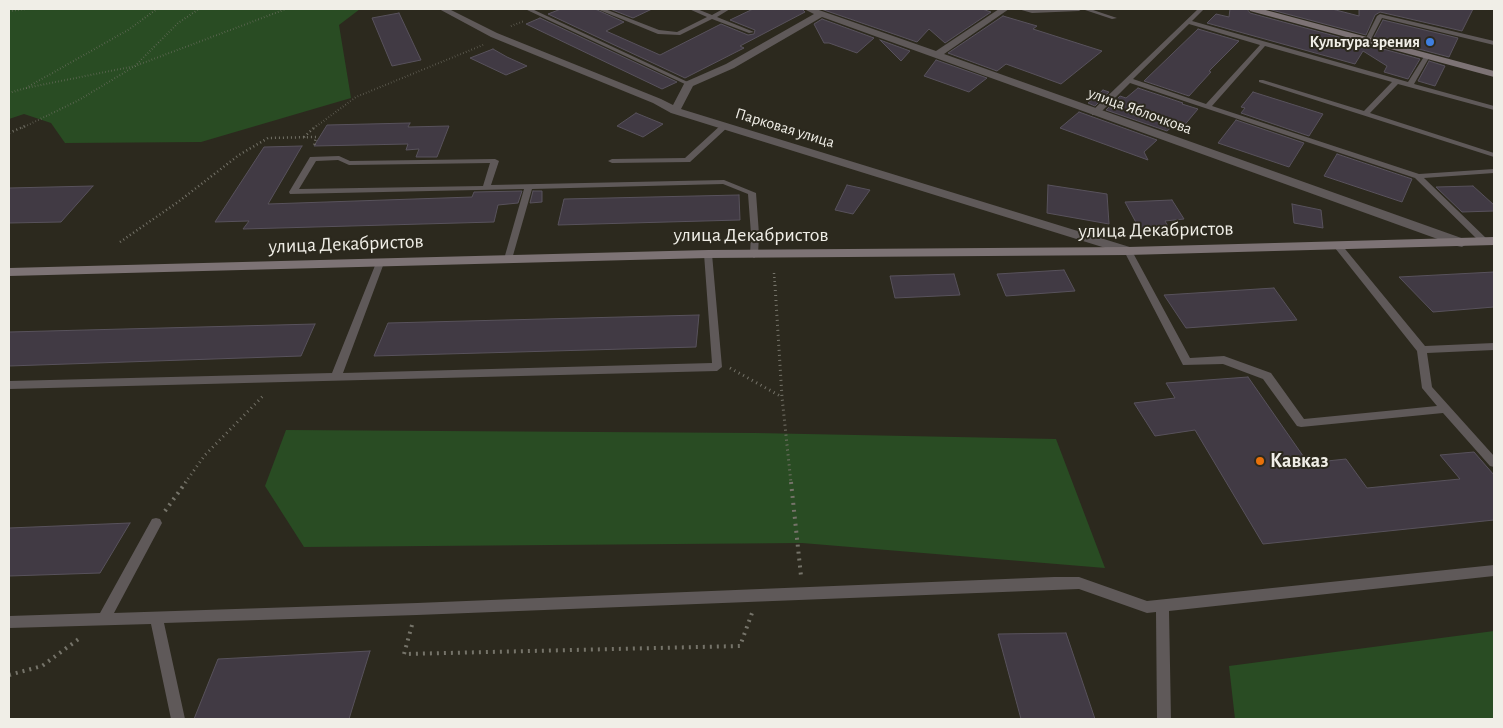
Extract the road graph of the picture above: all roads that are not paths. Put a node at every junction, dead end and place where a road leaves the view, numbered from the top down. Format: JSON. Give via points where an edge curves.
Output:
{"nodes":[{"id":1,"x":443,"y":9,"type":"edge"},
{"id":2,"x":528,"y":9,"type":"edge"},
{"id":3,"x":600,"y":9,"type":"edge"},
{"id":4,"x":692,"y":9,"type":"edge"},
{"id":5,"x":727,"y":9,"type":"edge"},
{"id":6,"x":808,"y":9,"type":"edge"},
{"id":7,"x":1005,"y":9,"type":"edge"},
{"id":8,"x":1021,"y":9,"type":"edge"},
{"id":9,"x":1079,"y":9,"type":"edge"},
{"id":10,"x":1086,"y":9,"type":"edge"},
{"id":11,"x":1201,"y":9,"type":"edge"},
{"id":12,"x":1253,"y":9,"type":"edge"},
{"id":13,"x":821,"y":14,"type":"junction"},
{"id":14,"x":714,"y":16,"type":"junction"},
{"id":15,"x":1114,"y":18,"type":"dead end"},
{"id":16,"x":1188,"y":22,"type":"junction"},
{"id":17,"x":751,"y":32,"type":"dead end"},
{"id":18,"x":1368,"y":40,"type":"junction"},
{"id":19,"x":1494,"y":43,"type":"edge"},
{"id":20,"x":1264,"y":44,"type":"junction"},
{"id":21,"x":937,"y":55,"type":"junction"},
{"id":22,"x":1427,"y":56,"type":"junction"},
{"id":23,"x":1494,"y":74,"type":"edge"},
{"id":24,"x":1128,"y":80,"type":"junction"},
{"id":25,"x":1261,"y":81,"type":"dead end"},
{"id":26,"x":1397,"y":81,"type":"junction"},
{"id":27,"x":688,"y":84,"type":"junction"},
{"id":28,"x":1410,"y":85,"type":"junction"},
{"id":29,"x":1208,"y":106,"type":"junction"},
{"id":30,"x":1494,"y":108,"type":"edge"},
{"id":31,"x":675,"y":111,"type":"junction"},
{"id":32,"x":1094,"y":113,"type":"junction"},
{"id":33,"x":1365,"y":114,"type":"junction"},
{"id":34,"x":725,"y":126,"type":"junction"},
{"id":35,"x":1494,"y":155,"type":"edge"},
{"id":36,"x":612,"y":161,"type":"dead end"},
{"id":37,"x":1494,"y":171,"type":"edge"},
{"id":38,"x":1418,"y":176,"type":"junction"},
{"id":39,"x":529,"y":186,"type":"junction"},
{"id":40,"x":486,"y":188,"type":"junction"},
{"id":41,"x":1490,"y":242,"type":"edge"},
{"id":42,"x":1462,"y":243,"type":"junction"},
{"id":43,"x":1338,"y":246,"type":"junction"},
{"id":44,"x":1128,"y":251,"type":"junction"},
{"id":45,"x":708,"y":254,"type":"junction"},
{"id":46,"x":754,"y":255,"type":"junction"},
{"id":47,"x":508,"y":259,"type":"junction"},
{"id":48,"x":380,"y":263,"type":"junction"},
{"id":49,"x":9,"y":272,"type":"edge"},
{"id":50,"x":1494,"y":346,"type":"edge"},
{"id":51,"x":1422,"y":350,"type":"junction"},
{"id":52,"x":336,"y":377,"type":"junction"},
{"id":53,"x":9,"y":385,"type":"edge"},
{"id":54,"x":1446,"y":409,"type":"junction"},
{"id":55,"x":1494,"y":463,"type":"edge"},
{"id":56,"x":156,"y":524,"type":"road end"},
{"id":57,"x":1494,"y":572,"type":"edge"},
{"id":58,"x":1162,"y":605,"type":"junction"},
{"id":59,"x":156,"y":617,"type":"junction"},
{"id":60,"x":104,"y":619,"type":"junction"},
{"id":61,"x":9,"y":622,"type":"edge"},
{"id":62,"x":178,"y":719,"type":"edge"},
{"id":63,"x":1164,"y":719,"type":"edge"}],
"edges":[{"from":1,"to":31,"type":"street","name":"Парковая улица","via":[[496,36]]},
{"from":2,"to":27,"type":"lane"},
{"from":3,"to":14,"type":"lane","via":[[658,32],[678,34]]},
{"from":4,"to":14,"type":"lane"},
{"from":5,"to":14,"type":"lane"},
{"from":6,"to":13,"type":"street","name":"улица Яблочкова"},
{"from":7,"to":21,"type":"street"},
{"from":8,"to":9,"type":"lane","via":[[1032,12]]},
{"from":10,"to":15,"type":"lane"},
{"from":11,"to":16,"type":"lane"},
{"from":12,"to":18,"type":"street"},
{"from":13,"to":21,"type":"street","name":"улица Яблочкова"},
{"from":13,"to":27,"type":"street","via":[[730,66]]},
{"from":14,"to":17,"type":"lane"},
{"from":16,"to":20,"type":"lane"},
{"from":16,"to":24,"type":"lane"},
{"from":18,"to":19,"type":"lane","via":[[1380,16]]},
{"from":18,"to":22,"type":"street"},
{"from":20,"to":26,"type":"lane"},
{"from":20,"to":29,"type":"lane"},
{"from":21,"to":32,"type":"street","name":"улица Яблочкова"},
{"from":22,"to":23,"type":"street"},
{"from":22,"to":28,"type":"lane"},
{"from":24,"to":29,"type":"lane"},
{"from":24,"to":32,"type":"lane"},
{"from":25,"to":33,"type":"lane"},
{"from":26,"to":28,"type":"lane"},
{"from":26,"to":33,"type":"lane"},
{"from":27,"to":31,"type":"street"},
{"from":28,"to":30,"type":"lane"},
{"from":29,"to":38,"type":"lane"},
{"from":31,"to":34,"type":"street","name":"Парковая улица"},
{"from":32,"to":42,"type":"street","name":"улица Яблочкова"},
{"from":33,"to":35,"type":"lane"},
{"from":34,"to":36,"type":"lane","via":[[687,160]]},
{"from":34,"to":44,"type":"street","name":"Парковая улица"},
{"from":37,"to":38,"type":"lane"},
{"from":38,"to":41,"type":"lane"},
{"from":39,"to":40,"type":"lane"},
{"from":39,"to":46,"type":"lane","via":[[724,182],[752,193]]},
{"from":39,"to":47,"type":"lane"},
{"from":40,"to":40,"type":"lane","via":[[293,192],[312,159],[339,158],[349,163],[495,161]]},
{"from":41,"to":42,"type":"street","name":"улица Декабристов"},
{"from":42,"to":43,"type":"street","name":"улица Декабристов"},
{"from":43,"to":44,"type":"street","name":"улица Декабристов"},
{"from":43,"to":51,"type":"lane"},
{"from":44,"to":46,"type":"street","name":"улица Декабристов"},
{"from":44,"to":54,"type":"lane","via":[[1187,362],[1224,360],[1267,376],[1302,423]]},
{"from":45,"to":46,"type":"street","name":"улица Декабристов"},
{"from":45,"to":47,"type":"street","name":"улица Декабристов"},
{"from":45,"to":52,"type":"lane","via":[[716,367]]},
{"from":47,"to":48,"type":"street","name":"улица Декабристов"},
{"from":48,"to":49,"type":"street","name":"улица Декабристов"},
{"from":48,"to":52,"type":"lane"},
{"from":50,"to":51,"type":"lane"},
{"from":51,"to":54,"type":"lane","via":[[1427,388]]},
{"from":52,"to":53,"type":"lane"},
{"from":54,"to":55,"type":"lane"},
{"from":56,"to":60,"type":"lane"},
{"from":57,"to":58,"type":"lane"},
{"from":58,"to":59,"type":"lane","via":[[1148,607],[1078,583]]},
{"from":58,"to":63,"type":"lane"},
{"from":59,"to":60,"type":"lane"},
{"from":59,"to":62,"type":"lane"},
{"from":60,"to":61,"type":"lane"}]}
